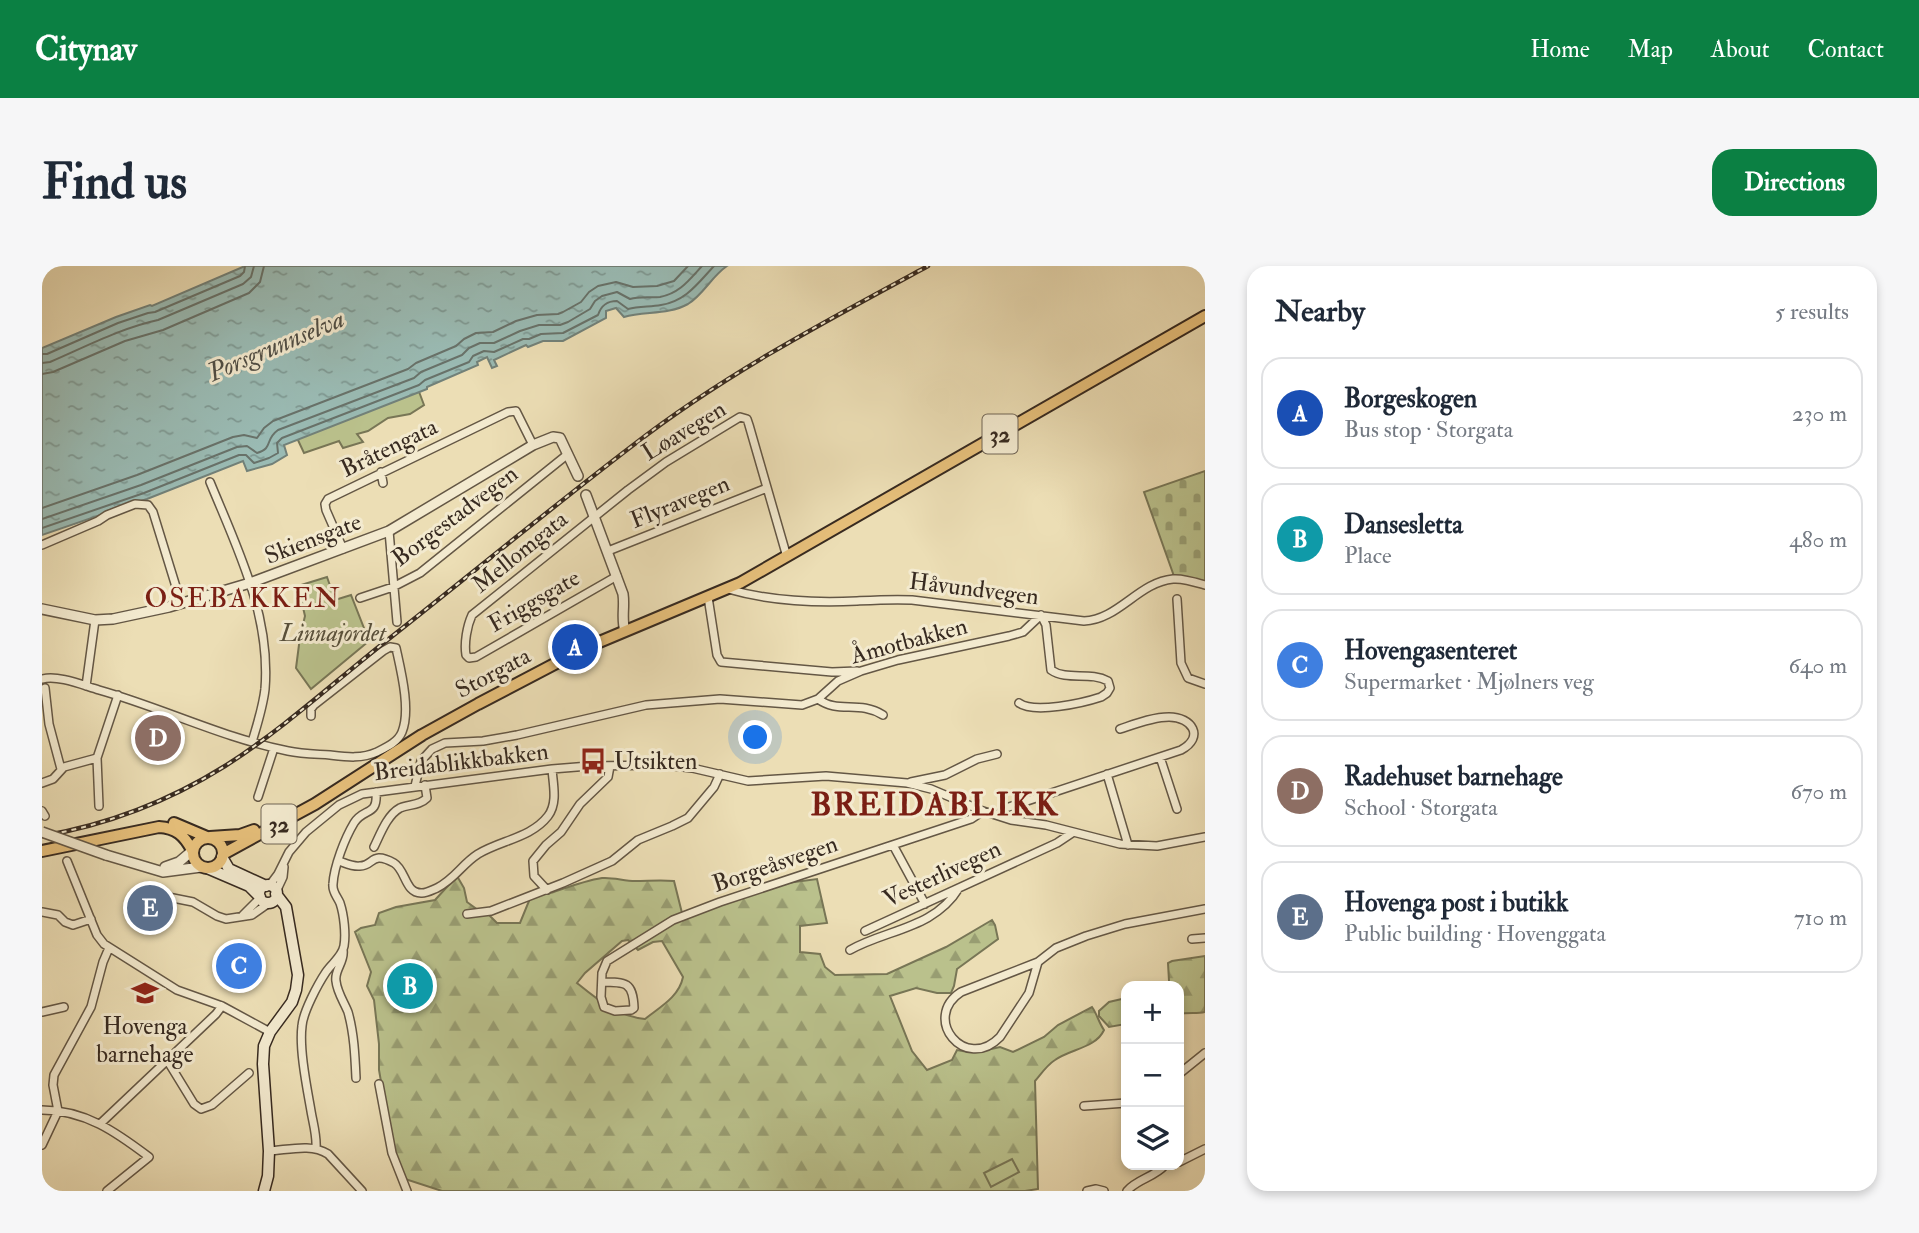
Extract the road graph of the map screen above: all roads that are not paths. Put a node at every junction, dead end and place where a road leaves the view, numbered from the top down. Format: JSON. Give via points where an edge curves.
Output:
{"nodes":[{"id":1,"x":1205,"y":316,"type":"edge"},
{"id":2,"x":533,"y":445,"type":"junction"},
{"id":3,"x":568,"y":454,"type":"junction"},
{"id":4,"x":381,"y":472,"type":"junction"},
{"id":5,"x":578,"y":476,"type":"dead end"},
{"id":6,"x":210,"y":482,"type":"dead end"},
{"id":7,"x":383,"y":483,"type":"dead end"},
{"id":8,"x":766,"y":488,"type":"junction"},
{"id":9,"x":586,"y":495,"type":"dead end"},
{"id":10,"x":594,"y":515,"type":"junction"},
{"id":11,"x":389,"y":531,"type":"junction"},
{"id":12,"x":42,"y":545,"type":"edge"},
{"id":13,"x":343,"y":549,"type":"junction"},
{"id":14,"x":608,"y":551,"type":"junction"},
{"id":15,"x":791,"y":555,"type":"junction"},
{"id":16,"x":618,"y":576,"type":"junction"},
{"id":17,"x":250,"y":583,"type":"junction"},
{"id":18,"x":1205,"y":585,"type":"edge"},
{"id":19,"x":393,"y":587,"type":"junction"},
{"id":20,"x":728,"y":589,"type":"junction"},
{"id":21,"x":708,"y":597,"type":"junction"},
{"id":22,"x":360,"y":598,"type":"dead end"},
{"id":23,"x":1177,"y":599,"type":"dead end"},
{"id":24,"x":181,"y":603,"type":"junction"},
{"id":25,"x":42,"y":608,"type":"edge"},
{"id":26,"x":1041,"y":615,"type":"junction"},
{"id":27,"x":95,"y":620,"type":"junction"},
{"id":28,"x":397,"y":622,"type":"dead end"},
{"id":29,"x":625,"y":632,"type":"junction"},
{"id":30,"x":469,"y":658,"type":"joint"},
{"id":31,"x":861,"y":671,"type":"junction"},
{"id":32,"x":42,"y":679,"type":"edge"},
{"id":33,"x":1205,"y":684,"type":"edge"},
{"id":34,"x":86,"y":686,"type":"junction"},
{"id":35,"x":45,"y":688,"type":"dead end"},
{"id":36,"x":118,"y":695,"type":"junction"},
{"id":37,"x":818,"y":699,"type":"junction"},
{"id":38,"x":1019,"y":703,"type":"dead end"},
{"id":39,"x":883,"y":715,"type":"dead end"},
{"id":40,"x":311,"y":716,"type":"dead end"},
{"id":41,"x":1120,"y":729,"type":"dead end"},
{"id":42,"x":252,"y":742,"type":"junction"},
{"id":43,"x":274,"y":748,"type":"junction"},
{"id":44,"x":997,"y":754,"type":"dead end"},
{"id":45,"x":1160,"y":757,"type":"junction"},
{"id":46,"x":97,"y":758,"type":"junction"},
{"id":47,"x":610,"y":766,"type":"junction"},
{"id":48,"x":61,"y":769,"type":"junction"},
{"id":49,"x":552,"y":769,"type":"junction"},
{"id":50,"x":1107,"y":774,"type":"junction"},
{"id":51,"x":720,"y":775,"type":"junction"},
{"id":52,"x":42,"y":783,"type":"edge"},
{"id":53,"x":906,"y":783,"type":"junction"},
{"id":54,"x":425,"y":785,"type":"junction"},
{"id":55,"x":415,"y":786,"type":"junction"},
{"id":56,"x":332,"y":792,"type":"junction"},
{"id":57,"x":376,"y":792,"type":"junction"},
{"id":58,"x":258,"y":797,"type":"dead end"},
{"id":59,"x":99,"y":806,"type":"dead end"},
{"id":60,"x":1177,"y":809,"type":"dead end"},
{"id":61,"x":983,"y":811,"type":"junction"},
{"id":62,"x":997,"y":815,"type":"junction"},
{"id":63,"x":42,"y":832,"type":"edge"},
{"id":64,"x":1072,"y":833,"type":"junction"},
{"id":65,"x":107,"y":837,"type":"junction"},
{"id":66,"x":208,"y":837,"type":"junction"},
{"id":67,"x":1205,"y":837,"type":"edge"},
{"id":68,"x":893,"y":845,"type":"junction"},
{"id":69,"x":1128,"y":845,"type":"junction"},
{"id":70,"x":374,"y":848,"type":"dead end"},
{"id":71,"x":192,"y":850,"type":"junction"},
{"id":72,"x":42,"y":851,"type":"edge"},
{"id":73,"x":223,"y":855,"type":"junction"},
{"id":74,"x":67,"y":861,"type":"dead end"},
{"id":75,"x":339,"y":862,"type":"junction"},
{"id":76,"x":153,"y":868,"type":"junction"},
{"id":77,"x":204,"y":868,"type":"junction"},
{"id":78,"x":959,"y":888,"type":"junction"},
{"id":79,"x":547,"y":890,"type":"junction"},
{"id":80,"x":153,"y":894,"type":"dead end"},
{"id":81,"x":268,"y":895,"type":"junction"},
{"id":82,"x":925,"y":904,"type":"junction"},
{"id":83,"x":1205,"y":909,"type":"edge"},
{"id":84,"x":42,"y":912,"type":"edge"},
{"id":85,"x":467,"y":914,"type":"dead end"},
{"id":86,"x":91,"y":919,"type":"junction"},
{"id":87,"x":865,"y":931,"type":"dead end"},
{"id":88,"x":1205,"y":938,"type":"edge"},
{"id":89,"x":1192,"y":939,"type":"dead end"},
{"id":90,"x":109,"y":948,"type":"junction"},
{"id":91,"x":343,"y":949,"type":"junction"},
{"id":92,"x":849,"y":950,"type":"dead end"},
{"id":93,"x":1038,"y":962,"type":"junction"},
{"id":94,"x":602,"y":982,"type":"junction"},
{"id":95,"x":222,"y":1006,"type":"junction"},
{"id":96,"x":64,"y":1007,"type":"dead end"},
{"id":97,"x":42,"y":1012,"type":"edge"},
{"id":98,"x":270,"y":1032,"type":"junction"},
{"id":99,"x":1205,"y":1053,"type":"edge"},
{"id":100,"x":167,"y":1060,"type":"junction"},
{"id":101,"x":1184,"y":1070,"type":"edge"},
{"id":102,"x":249,"y":1073,"type":"dead end"},
{"id":103,"x":356,"y":1078,"type":"dead end"},
{"id":104,"x":379,"y":1084,"type":"dead end"},
{"id":105,"x":1121,"y":1103,"type":"edge"},
{"id":106,"x":1084,"y":1106,"type":"dead end"},
{"id":107,"x":42,"y":1110,"type":"edge"},
{"id":108,"x":58,"y":1111,"type":"junction"},
{"id":109,"x":101,"y":1123,"type":"junction"},
{"id":110,"x":42,"y":1145,"type":"edge"},
{"id":111,"x":316,"y":1148,"type":"junction"},
{"id":112,"x":1205,"y":1149,"type":"edge"},
{"id":113,"x":269,"y":1152,"type":"junction"},
{"id":114,"x":1184,"y":1160,"type":"edge"},
{"id":115,"x":1161,"y":1170,"type":"edge"},
{"id":116,"x":354,"y":1184,"type":"junction"},
{"id":117,"x":107,"y":1191,"type":"edge"},
{"id":118,"x":264,"y":1191,"type":"edge"},
{"id":119,"x":348,"y":1191,"type":"edge"},
{"id":120,"x":362,"y":1191,"type":"edge"},
{"id":121,"x":407,"y":1191,"type":"edge"},
{"id":122,"x":1087,"y":1191,"type":"edge"},
{"id":123,"x":1104,"y":1191,"type":"edge"},
{"id":124,"x":1127,"y":1191,"type":"edge"}],
"edges":[{"from":1,"to":15,"type":"main road","number":"32"},
{"from":2,"to":3,"type":"street","name":"Skiensgate","via":[[556,436]]},
{"from":2,"to":4,"type":"street","name":"Bråtengata","via":[[516,411],[508,412]]},
{"from":2,"to":11,"type":"street","name":"Skiensgate"},
{"from":3,"to":5,"type":"street"},
{"from":3,"to":19,"type":"street","name":"Borgestadvegen","via":[[430,565]]},
{"from":4,"to":7,"type":"street"},
{"from":4,"to":13,"type":"street","name":"Bråtengata","via":[[325,504]]},
{"from":6,"to":17,"type":"street"},
{"from":8,"to":10,"type":"street","name":"Løavegen","via":[[747,419],[740,417],[666,462]]},
{"from":8,"to":14,"type":"street","name":"Flyravegen"},
{"from":8,"to":15,"type":"street","name":"Løavegen"},
{"from":9,"to":10,"type":"street"},
{"from":10,"to":14,"type":"street"},
{"from":10,"to":30,"type":"street","name":"Mellomgata","via":[[472,615],[465,652]]},
{"from":11,"to":13,"type":"street","name":"Skiensgate"},
{"from":11,"to":19,"type":"street"},
{"from":12,"to":24,"type":"street","via":[[107,514],[135,504],[148,505]]},
{"from":13,"to":17,"type":"street","name":"Skiensgate"},
{"from":14,"to":16,"type":"street"},
{"from":15,"to":20,"type":"main road","name":"Storgata","number":"32"},
{"from":16,"to":29,"type":"street"},
{"from":16,"to":30,"type":"street","name":"Friggsgate"},
{"from":17,"to":24,"type":"street","name":"Skiensgate"},
{"from":17,"to":42,"type":"street","via":[[265,660],[262,705]]},
{"from":18,"to":26,"type":"street","name":"Håvundvegen","via":[[1164,581],[1090,621]]},
{"from":19,"to":22,"type":"street","name":"Borgestadvegen"},
{"from":19,"to":28,"type":"street"},
{"from":20,"to":21,"type":"main road","name":"Storgata","number":"32"},
{"from":20,"to":26,"type":"street","name":"Håvundvegen","via":[[772,599],[912,600]]},
{"from":21,"to":29,"type":"main road","name":"Storgata","number":"32"},
{"from":21,"to":31,"type":"street","via":[[721,662]]},
{"from":23,"to":33,"type":"street","via":[[1182,668],[1188,678]]},
{"from":24,"to":27,"type":"street","name":"Skiensgate"},
{"from":25,"to":27,"type":"street","name":"Skiensgate"},
{"from":26,"to":31,"type":"street","name":"Åmotbakken","via":[[1016,634]]},
{"from":26,"to":38,"type":"street","via":[[1051,670],[1100,677],[1110,688],[1101,697],[1055,707]]},
{"from":27,"to":34,"type":"street"},
{"from":29,"to":56,"type":"main road","name":"Storgata","number":"32","via":[[442,723]]},
{"from":31,"to":37,"type":"street","name":"Åmotbakken","via":[[838,681]]},
{"from":32,"to":34,"type":"street"},
{"from":34,"to":36,"type":"street"},
{"from":35,"to":48,"type":"street"},
{"from":36,"to":42,"type":"street"},
{"from":36,"to":46,"type":"street"},
{"from":37,"to":39,"type":"street","name":"Åmotbakken","via":[[829,706],[873,709]]},
{"from":37,"to":55,"type":"street","name":"Åmotbakken","via":[[802,705],[720,699],[646,705],[517,735],[445,743],[421,761]]},
{"from":40,"to":43,"type":"street","via":[[314,705],[383,651],[396,648],[405,710],[401,733],[391,744],[358,758]]},
{"from":41,"to":45,"type":"street","via":[[1161,718],[1187,722],[1194,732],[1192,742]]},
{"from":42,"to":43,"type":"street"},
{"from":43,"to":58,"type":"street"},
{"from":44,"to":53,"type":"street","via":[[944,775]]},
{"from":45,"to":50,"type":"street"},
{"from":45,"to":60,"type":"street"},
{"from":46,"to":48,"type":"street"},
{"from":46,"to":59,"type":"street"},
{"from":47,"to":49,"type":"street","name":"Breidablikkbakken"},
{"from":47,"to":51,"type":"street","name":"Breidablikkbakken","via":[[665,765]]},
{"from":47,"to":79,"type":"street","via":[[608,777],[533,861],[534,876]]},
{"from":48,"to":52,"type":"street"},
{"from":49,"to":54,"type":"street","name":"Breidablikkbakken"},
{"from":49,"to":75,"type":"street","via":[[554,803],[546,819],[524,835],[474,856],[448,882],[420,894],[408,885],[398,866],[380,858],[363,866]]},
{"from":50,"to":62,"type":"street"},
{"from":50,"to":69,"type":"street"},
{"from":51,"to":53,"type":"street","name":"Breidablikkbakken","via":[[748,781],[826,776]]},
{"from":51,"to":79,"type":"street","via":[[688,818],[638,840],[605,865]]},
{"from":53,"to":61,"type":"street","name":"Breidablikkbakken"},
{"from":54,"to":55,"type":"street","name":"Breidablikkbakken"},
{"from":54,"to":70,"type":"street","via":[[425,801],[394,813]]},
{"from":55,"to":57,"type":"street","name":"Breidablikkbakken"},
{"from":56,"to":66,"type":"main road","name":"Storgata","number":"32","via":[[246,834]]},
{"from":56,"to":73,"type":"main road","name":"Storgata","number":"32"},
{"from":57,"to":75,"type":"street","via":[[375,807],[355,822]]},
{"from":57,"to":81,"type":"street","name":"Breidablikkbakken","via":[[347,801],[299,839],[286,856],[283,877]]},
{"from":61,"to":62,"type":"street","name":"Breidablikkbakken"},
{"from":61,"to":68,"type":"street","name":"Borgeåsvegen"},
{"from":62,"to":64,"type":"street","name":"Breidablikkbakken"},
{"from":63,"to":76,"type":"street","bridge":true},
{"from":64,"to":69,"type":"street","name":"Breidablikkbakken"},
{"from":64,"to":78,"type":"street","name":"Vesterlivegen"},
{"from":65,"to":66,"type":"main road","number":"32","via":[[161,821]]},
{"from":65,"to":71,"type":"main road","number":"32","via":[[168,828],[180,833]]},
{"from":65,"to":72,"type":"main road","number":"32"},
{"from":66,"to":71,"type":"main road","via":[[199,839]]},
{"from":66,"to":73,"type":"main road","via":[[219,843]]},
{"from":67,"to":69,"type":"street","name":"Breidablikkbakken","via":[[1157,846]]},
{"from":68,"to":82,"type":"street"},
{"from":68,"to":94,"type":"street","name":"Borgeåsvegen","via":[[673,920],[607,961]]},
{"from":71,"to":76,"type":"street","via":[[175,864]]},
{"from":71,"to":77,"type":"main road","number":"32","via":[[194,860]]},
{"from":73,"to":77,"type":"main road","number":"32","via":[[217,865]]},
{"from":73,"to":81,"type":"main road","via":[[229,869]]},
{"from":74,"to":86,"type":"street"},
{"from":75,"to":91,"type":"street","via":[[332,887],[341,906]]},
{"from":76,"to":77,"type":"street","via":[[163,872]]},
{"from":77,"to":81,"type":"main road"},
{"from":78,"to":82,"type":"street","name":"Vesterlivegen"},
{"from":78,"to":92,"type":"street","via":[[929,918]]},
{"from":79,"to":85,"type":"street","via":[[491,911]]},
{"from":80,"to":81,"type":"street","via":[[193,902],[221,918],[243,916]]},
{"from":81,"to":98,"type":"main road","via":[[286,907],[298,968],[292,1002]]},
{"from":82,"to":87,"type":"street","name":"Vesterlivegen"},
{"from":83,"to":93,"type":"street","via":[[1086,936],[1056,948]]},
{"from":84,"to":86,"type":"street","via":[[73,925]]},
{"from":86,"to":90,"type":"street"},
{"from":88,"to":89,"type":"street"},
{"from":90,"to":95,"type":"street","via":[[177,990]]},
{"from":90,"to":108,"type":"street","via":[[91,1007],[54,1075]]},
{"from":91,"to":103,"type":"street","via":[[335,978],[349,1015]]},
{"from":91,"to":111,"type":"street","via":[[326,971],[302,1024]]},
{"from":93,"to":93,"type":"street","via":[[955,996],[945,1016],[954,1041],[976,1049],[994,1043],[1029,993]]},
{"from":94,"to":94,"type":"street","via":[[604,1007],[615,1011],[634,1008],[629,986]]},
{"from":95,"to":98,"type":"street"},
{"from":95,"to":100,"type":"street"},
{"from":96,"to":97,"type":"street"},
{"from":98,"to":113,"type":"main road","via":[[263,1054]]},
{"from":99,"to":101,"type":"street"},
{"from":100,"to":102,"type":"street","via":[[201,1109]]},
{"from":100,"to":109,"type":"street"},
{"from":104,"to":121,"type":"street","via":[[392,1153]]},
{"from":105,"to":106,"type":"street"},
{"from":107,"to":108,"type":"street"},
{"from":108,"to":109,"type":"street"},
{"from":108,"to":110,"type":"street"},
{"from":109,"to":117,"type":"street","via":[[149,1157]]},
{"from":111,"to":113,"type":"street"},
{"from":111,"to":116,"type":"street","via":[[328,1154]]},
{"from":112,"to":114,"type":"street"},
{"from":113,"to":118,"type":"main road"},
{"from":115,"to":124,"type":"street"},
{"from":116,"to":119,"type":"street"},
{"from":116,"to":120,"type":"street"},
{"from":122,"to":123,"type":"street"}]}
